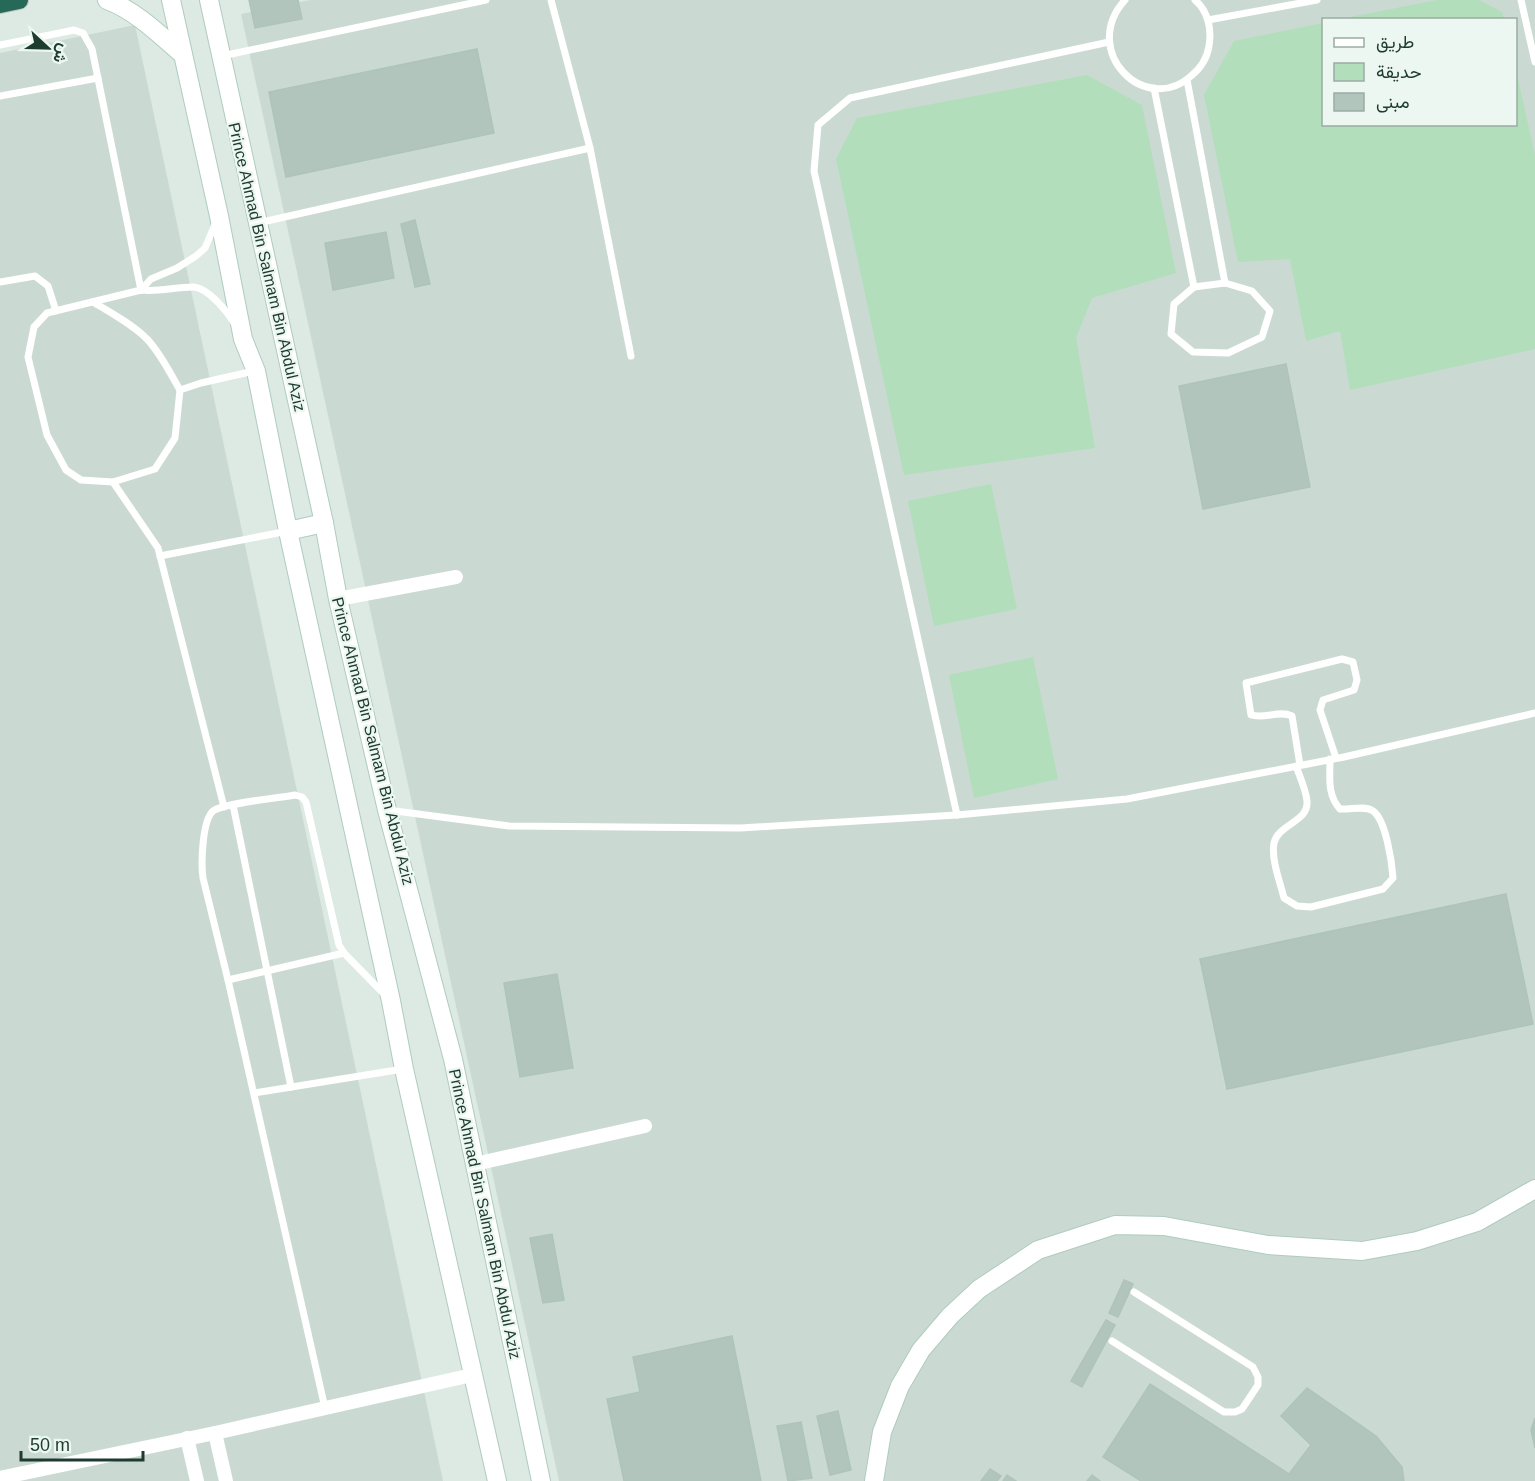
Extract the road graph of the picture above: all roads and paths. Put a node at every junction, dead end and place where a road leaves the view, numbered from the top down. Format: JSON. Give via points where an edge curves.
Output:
{"nodes":[{"id":1,"x":19,"y":0,"type":"edge"},
{"id":2,"x":107,"y":0,"type":"edge"},
{"id":3,"x":171,"y":0,"type":"edge"},
{"id":4,"x":209,"y":0,"type":"edge"},
{"id":5,"x":486,"y":0,"type":"edge"},
{"id":6,"x":551,"y":0,"type":"edge"},
{"id":7,"x":1125,"y":0,"type":"edge"},
{"id":8,"x":1195,"y":0,"type":"edge"},
{"id":9,"x":1317,"y":0,"type":"edge"},
{"id":10,"x":1521,"y":0,"type":"edge"},
{"id":11,"x":0,"y":4,"type":"edge"},
{"id":12,"x":1208,"y":20,"type":"junction"},
{"id":13,"x":1109,"y":42,"type":"junction"},
{"id":14,"x":0,"y":45,"type":"edge"},
{"id":15,"x":182,"y":54,"type":"junction"},
{"id":16,"x":220,"y":56,"type":"junction"},
{"id":17,"x":1535,"y":62,"type":"edge"},
{"id":18,"x":98,"y":78,"type":"junction"},
{"id":19,"x":1187,"y":80,"type":"junction"},
{"id":20,"x":1154,"y":88,"type":"junction"},
{"id":21,"x":0,"y":96,"type":"edge"},
{"id":22,"x":590,"y":148,"type":"junction"},
{"id":23,"x":219,"y":216,"type":"junction"},
{"id":24,"x":258,"y":223,"type":"junction"},
{"id":25,"x":0,"y":282,"type":"edge"},
{"id":26,"x":1225,"y":282,"type":"junction"},
{"id":27,"x":1194,"y":287,"type":"junction"},
{"id":28,"x":141,"y":290,"type":"junction"},
{"id":29,"x":93,"y":302,"type":"junction"},
{"id":30,"x":56,"y":311,"type":"junction"},
{"id":31,"x":243,"y":339,"type":"junction"},
{"id":32,"x":631,"y":356,"type":"dead end"},
{"id":33,"x":256,"y":371,"type":"junction"},
{"id":34,"x":180,"y":390,"type":"junction"},
{"id":35,"x":114,"y":482,"type":"junction"},
{"id":36,"x":324,"y":523,"type":"junction"},
{"id":37,"x":288,"y":531,"type":"junction"},
{"id":38,"x":160,"y":556,"type":"junction"},
{"id":39,"x":456,"y":577,"type":"dead end"},
{"id":40,"x":338,"y":599,"type":"junction"},
{"id":41,"x":1535,"y":713,"type":"edge"},
{"id":42,"x":1333,"y":759,"type":"junction"},
{"id":43,"x":1298,"y":765,"type":"junction"},
{"id":44,"x":233,"y":805,"type":"junction"},
{"id":45,"x":224,"y":807,"type":"junction"},
{"id":46,"x":387,"y":810,"type":"junction"},
{"id":47,"x":957,"y":815,"type":"junction"},
{"id":48,"x":344,"y":953,"type":"junction"},
{"id":49,"x":266,"y":972,"type":"junction"},
{"id":50,"x":228,"y":980,"type":"junction"},
{"id":51,"x":391,"y":1001,"type":"junction"},
{"id":52,"x":404,"y":1069,"type":"junction"},
{"id":53,"x":291,"y":1087,"type":"junction"},
{"id":54,"x":254,"y":1093,"type":"junction"},
{"id":55,"x":645,"y":1125,"type":"dead end"},
{"id":56,"x":475,"y":1164,"type":"junction"},
{"id":57,"x":1535,"y":1189,"type":"edge"},
{"id":58,"x":1134,"y":1292,"type":"dead end"},
{"id":59,"x":1112,"y":1341,"type":"dead end"},
{"id":60,"x":472,"y":1375,"type":"junction"},
{"id":61,"x":325,"y":1408,"type":"junction"},
{"id":62,"x":215,"y":1433,"type":"junction"},
{"id":63,"x":186,"y":1438,"type":"junction"},
{"id":64,"x":0,"y":1478,"type":"edge"},
{"id":65,"x":197,"y":1481,"type":"edge"},
{"id":66,"x":226,"y":1481,"type":"edge"},
{"id":67,"x":497,"y":1481,"type":"edge"},
{"id":68,"x":541,"y":1481,"type":"edge"},
{"id":69,"x":874,"y":1481,"type":"edge"}],
"edges":[{"from":1,"to":11,"type":"highway"},
{"from":2,"to":15,"type":"main road","via":[[149,25]]},
{"from":3,"to":15,"type":"main road","name":"Prince Ahmad Bin Salmam Bin Abdul Aziz"},
{"from":4,"to":16,"type":"main road","name":"Prince Ahmad Bin Salmam Bin Abdul Aziz"},
{"from":5,"to":16,"type":"lane"},
{"from":6,"to":22,"type":"lane"},
{"from":7,"to":13,"type":"lane","via":[[1116,9]]},
{"from":8,"to":12,"type":"lane"},
{"from":9,"to":12,"type":"lane"},
{"from":10,"to":17,"type":"lane"},
{"from":12,"to":19,"type":"lane","via":[[1208,54],[1200,69]]},
{"from":13,"to":20,"type":"lane","via":[[1113,59],[1123,73]]},
{"from":13,"to":47,"type":"lane","via":[[850,98],[818,126],[814,171]]},
{"from":14,"to":18,"type":"lane","via":[[74,30],[83,33],[92,50]]},
{"from":15,"to":23,"type":"main road","name":"Prince Ahmad Bin Salmam Bin Abdul Aziz"},
{"from":16,"to":24,"type":"main road","name":"Prince Ahmad Bin Salmam Bin Abdul Aziz"},
{"from":18,"to":21,"type":"lane"},
{"from":18,"to":28,"type":"lane"},
{"from":19,"to":20,"type":"lane","via":[[1171,87]]},
{"from":19,"to":26,"type":"lane"},
{"from":20,"to":27,"type":"lane"},
{"from":22,"to":24,"type":"lane"},
{"from":22,"to":32,"type":"lane"},
{"from":23,"to":28,"type":"lane","via":[[205,248],[177,268],[151,279]]},
{"from":23,"to":31,"type":"main road","name":"Prince Ahmad Bin Salmam Bin Abdul Aziz"},
{"from":24,"to":36,"type":"main road","name":"Prince Ahmad Bin Salmam Bin Abdul Aziz"},
{"from":25,"to":30,"type":"lane","via":[[35,276],[48,286]]},
{"from":26,"to":27,"type":"lane"},
{"from":26,"to":27,"type":"lane","via":[[1252,291],[1270,311],[1263,337],[1228,353],[1193,352],[1171,334],[1174,304]]},
{"from":28,"to":29,"type":"lane"},
{"from":28,"to":31,"type":"lane","via":[[195,287],[227,312]]},
{"from":29,"to":30,"type":"lane"},
{"from":29,"to":34,"type":"lane","via":[[146,338]]},
{"from":30,"to":35,"type":"lane","via":[[47,313],[34,327],[28,357],[47,435],[66,470],[81,480]]},
{"from":31,"to":33,"type":"main road","name":"Prince Ahmad Bin Salmam Bin Abdul Aziz"},
{"from":33,"to":34,"type":"lane"},
{"from":33,"to":37,"type":"main road","name":"Prince Ahmad Bin Salmam Bin Abdul Aziz"},
{"from":34,"to":35,"type":"lane","via":[[175,438],[155,469]]},
{"from":35,"to":38,"type":"lane"},
{"from":36,"to":37,"type":"main road"},
{"from":36,"to":40,"type":"main road","name":"Prince Ahmad Bin Salmam Bin Abdul Aziz"},
{"from":37,"to":38,"type":"lane"},
{"from":37,"to":51,"type":"main road","name":"Prince Ahmad Bin Salmam Bin Abdul Aziz"},
{"from":38,"to":45,"type":"lane"},
{"from":39,"to":40,"type":"street"},
{"from":40,"to":46,"type":"main road","name":"Prince Ahmad Bin Salmam Bin Abdul Aziz"},
{"from":41,"to":42,"type":"lane"},
{"from":42,"to":43,"type":"lane"},
{"from":42,"to":43,"type":"lane","via":[[1320,710],[1323,700],[1354,690],[1353,662],[1342,658],[1246,683],[1251,715],[1293,716]]},
{"from":42,"to":43,"type":"lane","via":[[1334,802],[1340,809],[1374,811],[1383,828],[1393,878],[1383,889],[1311,907],[1297,906],[1284,897],[1274,851],[1277,835],[1307,807]]},
{"from":43,"to":47,"type":"lane","via":[[1127,799]]},
{"from":44,"to":45,"type":"lane"},
{"from":44,"to":48,"type":"lane","via":[[295,795],[306,802]]},
{"from":44,"to":49,"type":"lane"},
{"from":45,"to":50,"type":"lane","via":[[216,808],[207,819],[201,861]]},
{"from":46,"to":47,"type":"lane","via":[[532,827],[741,828]]},
{"from":46,"to":56,"type":"main road","name":"Prince Ahmad Bin Salmam Bin Abdul Aziz","via":[[453,1059]]},
{"from":48,"to":49,"type":"lane"},
{"from":48,"to":51,"type":"lane"},
{"from":49,"to":50,"type":"lane"},
{"from":49,"to":53,"type":"lane"},
{"from":50,"to":54,"type":"lane"},
{"from":51,"to":52,"type":"main road","name":"Prince Ahmad Bin Salmam Bin Abdul Aziz"},
{"from":52,"to":53,"type":"lane"},
{"from":52,"to":60,"type":"main road","name":"Prince Ahmad Bin Salmam Bin Abdul Aziz"},
{"from":53,"to":54,"type":"lane"},
{"from":54,"to":61,"type":"lane"},
{"from":55,"to":56,"type":"street"},
{"from":56,"to":68,"type":"main road","name":"Prince Ahmad Bin Salmam Bin Abdul Aziz"},
{"from":57,"to":69,"type":"main road","via":[[1477,1222],[1417,1241],[1362,1251],[1268,1245],[1164,1226],[1115,1225],[1038,1250],[979,1290],[921,1350],[900,1386],[882,1432]]},
{"from":58,"to":59,"type":"lane","via":[[1253,1366],[1258,1385],[1242,1409],[1224,1412]]},
{"from":60,"to":61,"type":"street"},
{"from":60,"to":67,"type":"main road","name":"Prince Ahmad Bin Salmam Bin Abdul Aziz"},
{"from":61,"to":62,"type":"street"},
{"from":62,"to":63,"type":"street"},
{"from":62,"to":66,"type":"street"},
{"from":63,"to":64,"type":"street"},
{"from":63,"to":65,"type":"street"}]}
